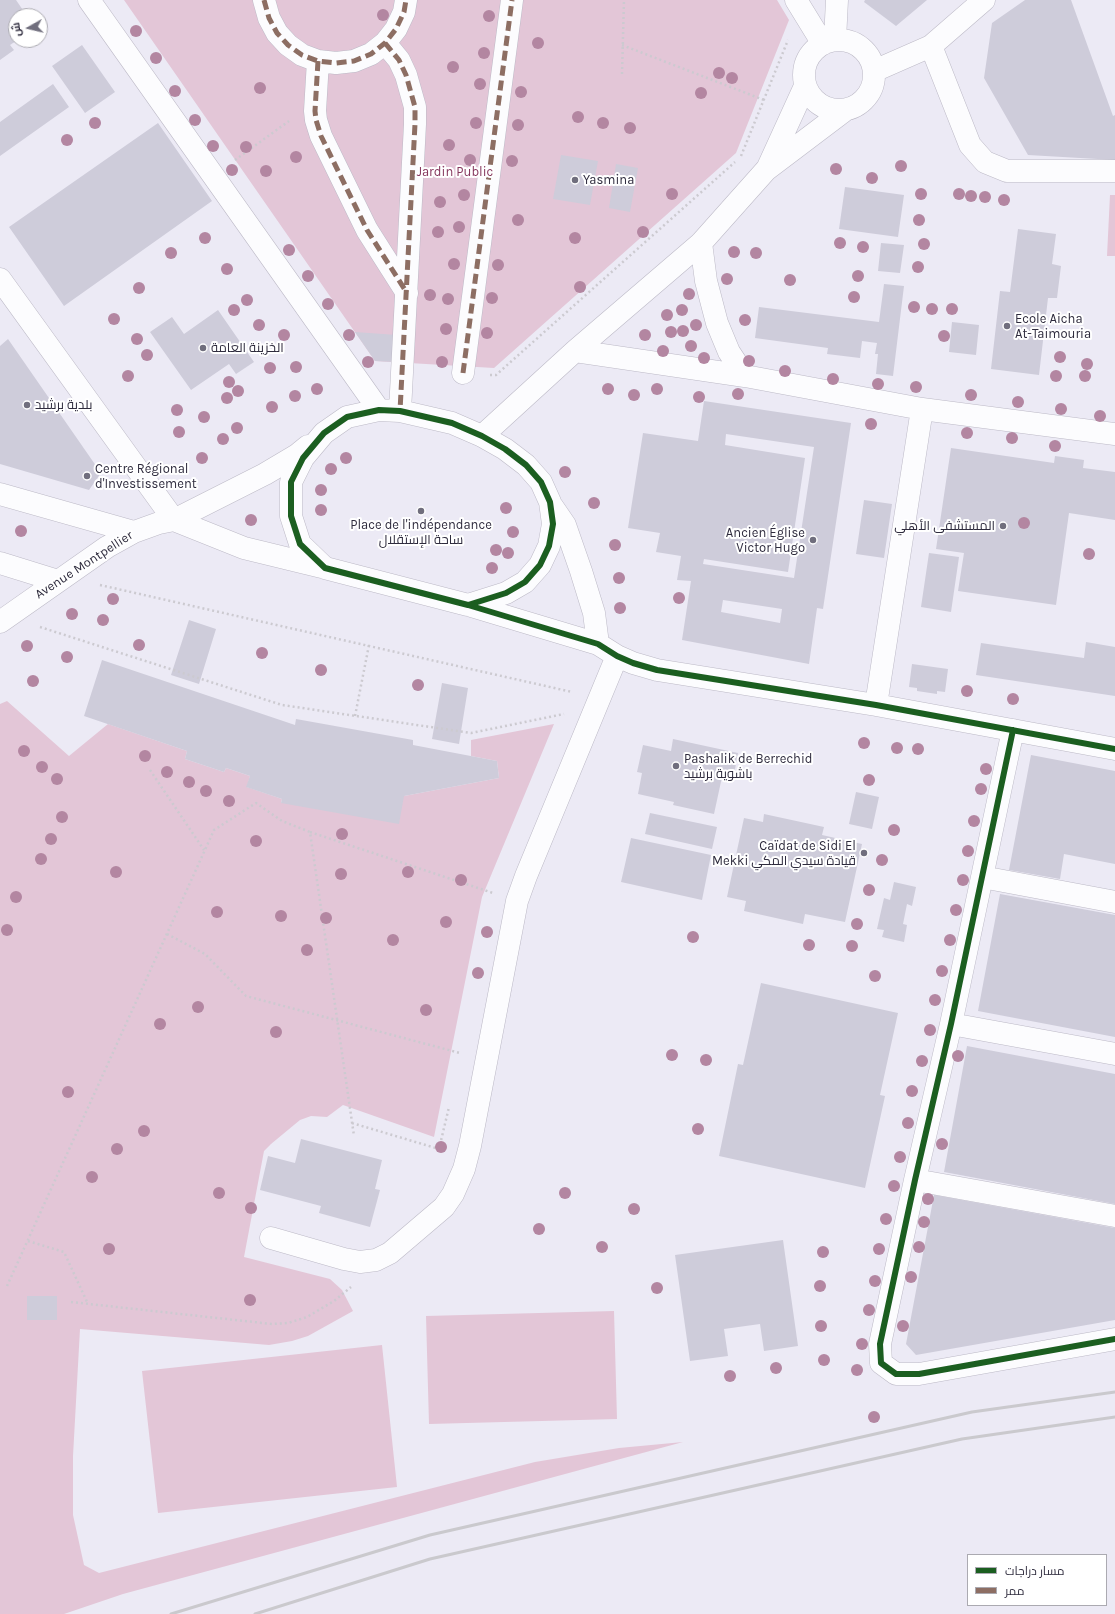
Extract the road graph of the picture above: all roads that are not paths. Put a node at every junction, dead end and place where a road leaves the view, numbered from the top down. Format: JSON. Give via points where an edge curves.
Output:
{"nodes":[{"id":1,"x":89,"y":0,"type":"edge"},
{"id":2,"x":264,"y":0,"type":"edge"},
{"id":3,"x":406,"y":0,"type":"edge"},
{"id":4,"x":512,"y":0,"type":"edge"},
{"id":5,"x":796,"y":0,"type":"edge"},
{"id":6,"x":837,"y":0,"type":"edge"},
{"id":7,"x":984,"y":0,"type":"edge"},
{"id":8,"x":829,"y":42,"type":"junction"},
{"id":9,"x":385,"y":43,"type":"junction"},
{"id":10,"x":931,"y":46,"type":"junction"},
{"id":11,"x":318,"y":61,"type":"junction"},
{"id":12,"x":874,"y":71,"type":"junction"},
{"id":13,"x":805,"y":86,"type":"junction"},
{"id":14,"x":844,"y":111,"type":"junction"},
{"id":15,"x":766,"y":170,"type":"junction"},
{"id":16,"x":1115,"y":171,"type":"edge"},
{"id":17,"x":700,"y":244,"type":"junction"},
{"id":18,"x":0,"y":279,"type":"edge"},
{"id":19,"x":407,"y":293,"type":"junction"},
{"id":20,"x":575,"y":351,"type":"junction"},
{"id":21,"x":463,"y":373,"type":"dead end"},
{"id":22,"x":745,"y":376,"type":"junction"},
{"id":23,"x":922,"y":408,"type":"junction"},
{"id":24,"x":379,"y":410,"type":"junction"},
{"id":25,"x":400,"y":411,"type":"junction"},
{"id":26,"x":324,"y":433,"type":"junction"},
{"id":27,"x":1115,"y":434,"type":"edge"},
{"id":28,"x":482,"y":436,"type":"junction"},
{"id":29,"x":0,"y":494,"type":"edge"},
{"id":30,"x":550,"y":502,"type":"junction"},
{"id":31,"x":174,"y":520,"type":"junction"},
{"id":32,"x":134,"y":532,"type":"junction"},
{"id":33,"x":0,"y":563,"type":"edge"},
{"id":34,"x":325,"y":568,"type":"junction"},
{"id":35,"x":58,"y":581,"type":"junction"},
{"id":36,"x":468,"y":605,"type":"junction"},
{"id":37,"x":0,"y":622,"type":"edge"},
{"id":38,"x":598,"y":644,"type":"junction"},
{"id":39,"x":617,"y":656,"type":"junction"},
{"id":40,"x":876,"y":705,"type":"junction"},
{"id":41,"x":1013,"y":730,"type":"junction"},
{"id":42,"x":1115,"y":749,"type":"edge"},
{"id":43,"x":982,"y":877,"type":"junction"},
{"id":44,"x":1115,"y":902,"type":"edge"},
{"id":45,"x":951,"y":1024,"type":"junction"},
{"id":46,"x":1115,"y":1054,"type":"edge"},
{"id":47,"x":915,"y":1180,"type":"junction"},
{"id":48,"x":1115,"y":1216,"type":"edge"},
{"id":49,"x":271,"y":1238,"type":"dead end"},
{"id":50,"x":1115,"y":1338,"type":"edge"}],
"edges":[{"from":1,"to":24,"type":"street"},
{"from":2,"to":11,"type":"street","via":[[277,33],[302,55]]},
{"from":3,"to":9,"type":"street","via":[[404,12]]},
{"from":4,"to":21,"type":"street"},
{"from":5,"to":8,"type":"street"},
{"from":6,"to":8,"type":"street"},
{"from":7,"to":10,"type":"street"},
{"from":8,"to":12,"type":"street","via":[[847,41],[858,45],[868,54]]},
{"from":8,"to":13,"type":"street","via":[[813,51],[804,74]]},
{"from":9,"to":11,"type":"street","via":[[371,54],[354,61]]},
{"from":9,"to":19,"type":"street","via":[[400,60],[415,107]]},
{"from":10,"to":12,"type":"street"},
{"from":10,"to":16,"type":"street","via":[[970,145],[986,162],[1007,171]]},
{"from":11,"to":19,"type":"street","via":[[316,120],[321,136],[367,230]]},
{"from":12,"to":14,"type":"street","via":[[872,89],[865,100]]},
{"from":13,"to":14,"type":"street","via":[[811,97],[820,105],[831,110]]},
{"from":13,"to":15,"type":"street"},
{"from":14,"to":15,"type":"street"},
{"from":15,"to":17,"type":"street"},
{"from":17,"to":20,"type":"street"},
{"from":17,"to":22,"type":"street","via":[[717,323],[729,352]]},
{"from":18,"to":31,"type":"street"},
{"from":19,"to":25,"type":"street"},
{"from":20,"to":22,"type":"street"},
{"from":20,"to":28,"type":"street"},
{"from":22,"to":23,"type":"street"},
{"from":23,"to":27,"type":"street"},
{"from":23,"to":40,"type":"street"},
{"from":24,"to":25,"type":"street"},
{"from":24,"to":26,"type":"street","via":[[347,417]]},
{"from":25,"to":28,"type":"street","via":[[452,423]]},
{"from":26,"to":31,"type":"street","name":"Avenue Montpellier","via":[[297,455],[265,474]]},
{"from":26,"to":34,"type":"street","via":[[303,458],[291,482],[291,516],[300,544]]},
{"from":28,"to":30,"type":"street","via":[[526,465],[541,482]]},
{"from":29,"to":32,"type":"street"},
{"from":30,"to":36,"type":"street","via":[[553,524],[549,546],[540,565],[525,582],[506,593]]},
{"from":30,"to":38,"type":"street","via":[[565,525],[581,571],[594,613]]},
{"from":31,"to":32,"type":"street","name":"Avenue Montpellier"},
{"from":31,"to":34,"type":"street","via":[[244,548]]},
{"from":32,"to":35,"type":"street","name":"Avenue Montpellier","via":[[107,547]]},
{"from":33,"to":35,"type":"street"},
{"from":34,"to":36,"type":"street"},
{"from":35,"to":37,"type":"street","name":"Avenue Montpellier"},
{"from":36,"to":38,"type":"street"},
{"from":38,"to":39,"type":"street"},
{"from":39,"to":40,"type":"street","via":[[657,670]]},
{"from":39,"to":49,"type":"street","via":[[517,901],[470,1146],[464,1169],[453,1194],[444,1208],[390,1253],[376,1260],[360,1262],[344,1259]]},
{"from":40,"to":41,"type":"street"},
{"from":41,"to":42,"type":"street"},
{"from":41,"to":43,"type":"street"},
{"from":43,"to":44,"type":"street"},
{"from":43,"to":45,"type":"street"},
{"from":45,"to":46,"type":"street"},
{"from":45,"to":47,"type":"street"},
{"from":47,"to":48,"type":"street"},
{"from":47,"to":50,"type":"street","via":[[880,1344],[881,1363],[896,1374],[919,1374]]}]}
